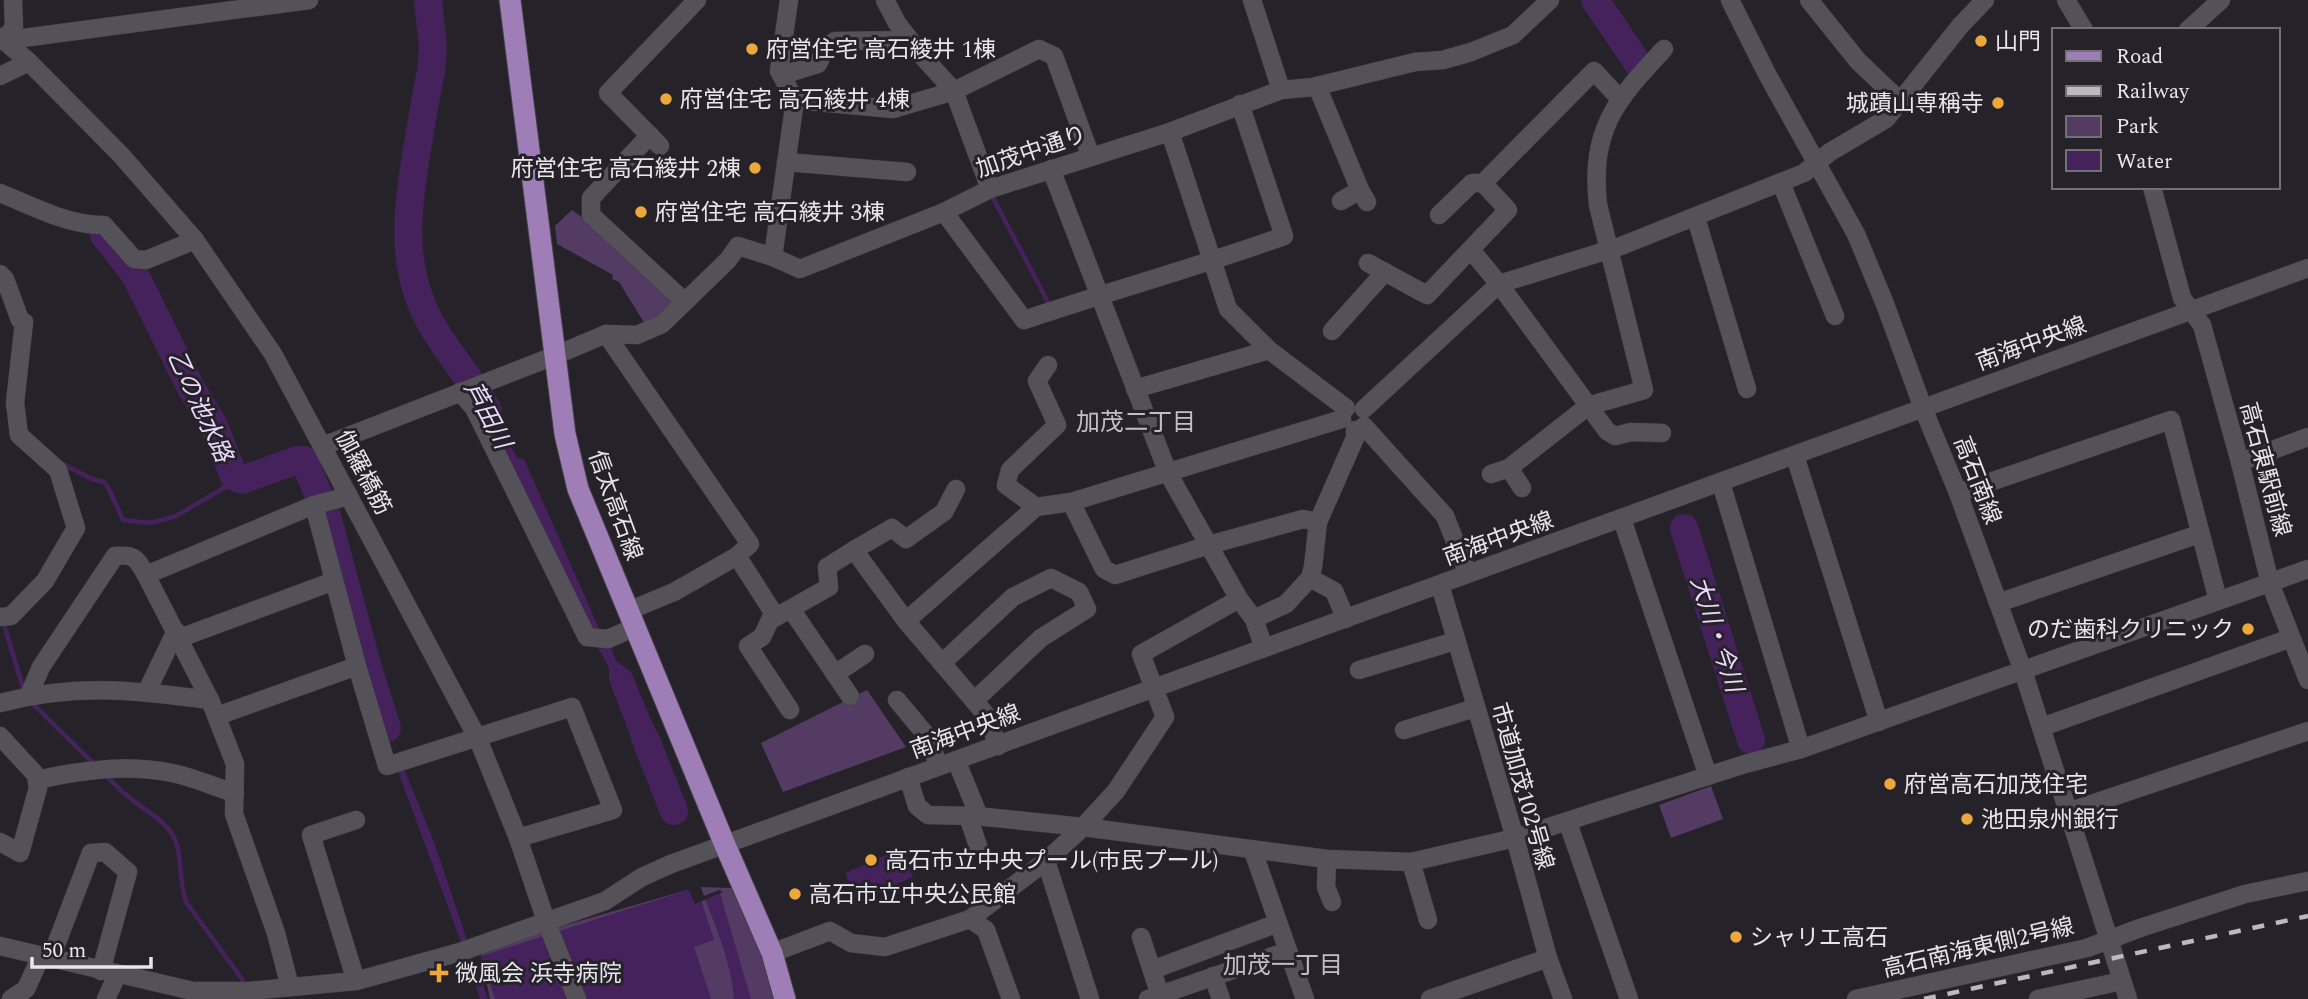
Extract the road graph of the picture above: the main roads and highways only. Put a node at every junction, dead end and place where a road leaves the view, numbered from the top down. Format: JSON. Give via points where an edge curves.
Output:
{"nodes":[{"id":1,"x":510,"y":0,"type":"edge"},
{"id":2,"x":785,"y":999,"type":"edge"}],
"edges":[{"from":1,"to":2,"type":"main road","name":"信太高石線","via":[[554,356],[578,489],[715,848],[772,953]]}]}
